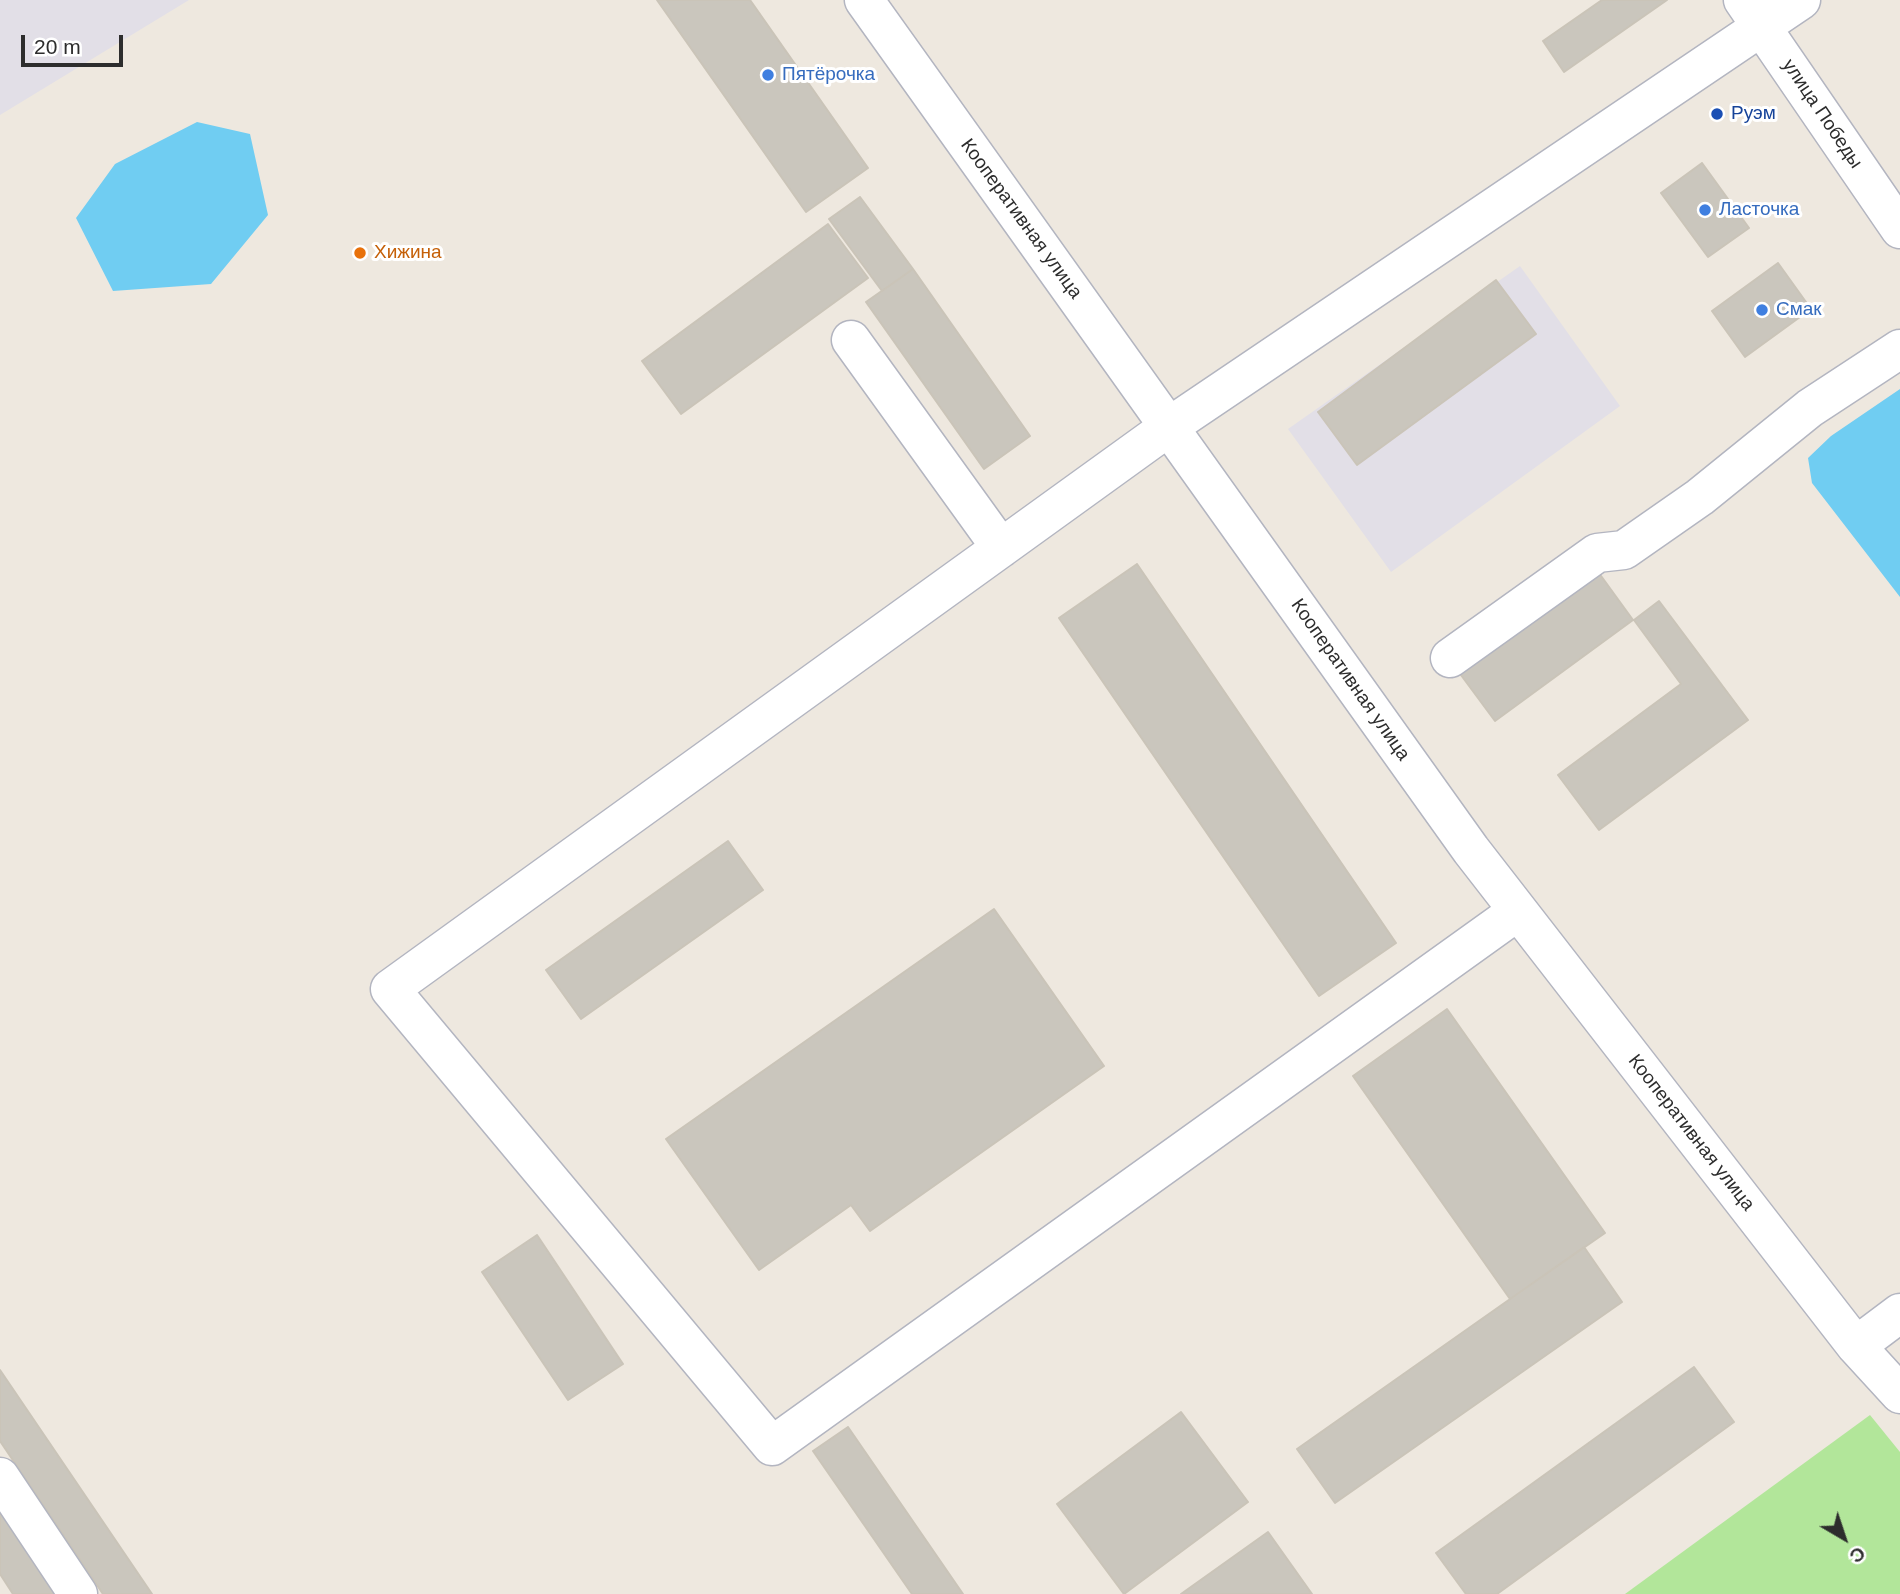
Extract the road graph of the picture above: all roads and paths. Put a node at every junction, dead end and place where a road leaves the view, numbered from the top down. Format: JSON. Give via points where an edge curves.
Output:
{"nodes":[{"id":1,"x":864,"y":0,"type":"edge"},
{"id":2,"x":1801,"y":0,"type":"edge"},
{"id":3,"x":1752,"y":14,"type":"edge"},
{"id":4,"x":1900,"y":229,"type":"edge"},
{"id":5,"x":851,"y":340,"type":"dead end"},
{"id":6,"x":1900,"y":349,"type":"edge"},
{"id":7,"x":1170,"y":426,"type":"junction"},
{"id":8,"x":1001,"y":548,"type":"junction"},
{"id":9,"x":1450,"y":658,"type":"dead end"},
{"id":10,"x":1518,"y":911,"type":"junction"},
{"id":11,"x":1900,"y":1313,"type":"edge"},
{"id":12,"x":1856,"y":1346,"type":"junction"},
{"id":13,"x":1900,"y":1394,"type":"edge"},
{"id":14,"x":0,"y":1476,"type":"edge"},
{"id":15,"x":78,"y":1594,"type":"edge"}],
"edges":[{"from":1,"to":7,"type":"street","name":"Кооперативная улица"},
{"from":2,"to":3,"type":"street"},
{"from":3,"to":4,"type":"street","name":"улица Победы"},
{"from":3,"to":7,"type":"street","via":[[1691,72]]},
{"from":5,"to":8,"type":"street"},
{"from":6,"to":9,"type":"street","via":[[1810,408],[1700,497],[1623,550],[1597,553]]},
{"from":7,"to":8,"type":"street"},
{"from":7,"to":10,"type":"street","name":"Кооперативная улица"},
{"from":8,"to":10,"type":"street","via":[[390,989],[772,1446]]},
{"from":10,"to":12,"type":"street","name":"Кооперативная улица"},
{"from":11,"to":12,"type":"street"},
{"from":12,"to":13,"type":"street","name":"Кооперативная улица"},
{"from":14,"to":15,"type":"street"}]}
